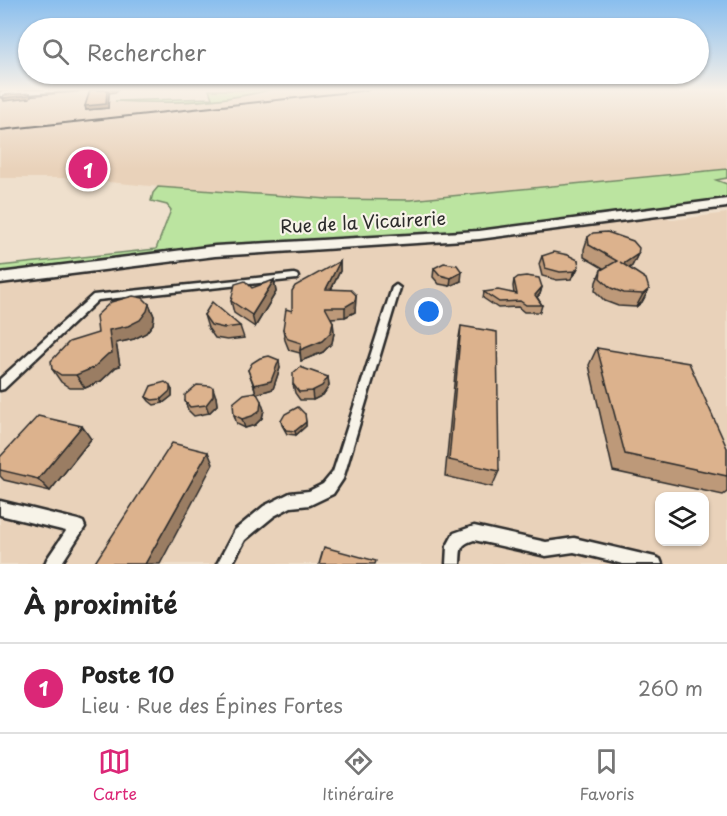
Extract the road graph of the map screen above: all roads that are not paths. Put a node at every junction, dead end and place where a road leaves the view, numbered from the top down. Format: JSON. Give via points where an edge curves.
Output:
{"nodes":[{"id":1,"x":727,"y":203,"type":"edge"},
{"id":2,"x":294,"y":277,"type":"dead end"},
{"id":3,"x":0,"y":278,"type":"edge"},
{"id":4,"x":396,"y":288,"type":"dead end"},
{"id":5,"x":0,"y":386,"type":"edge"},
{"id":6,"x":0,"y":508,"type":"edge"},
{"id":7,"x":52,"y":564,"type":"edge"},
{"id":8,"x":224,"y":564,"type":"edge"},
{"id":9,"x":453,"y":564,"type":"edge"},
{"id":10,"x":655,"y":564,"type":"edge"}],
"edges":[{"from":1,"to":3,"type":"street","name":"Rue de la Vicairerie","via":[[479,235],[216,251]]},
{"from":2,"to":5,"type":"lane","via":[[96,297]]},
{"from":4,"to":8,"type":"lane","via":[[338,475],[328,489],[269,511],[240,535]]},
{"from":6,"to":7,"type":"lane","via":[[78,527]]},
{"from":9,"to":10,"type":"lane","via":[[454,546],[459,538],[474,533],[546,549],[574,545]]}]}
